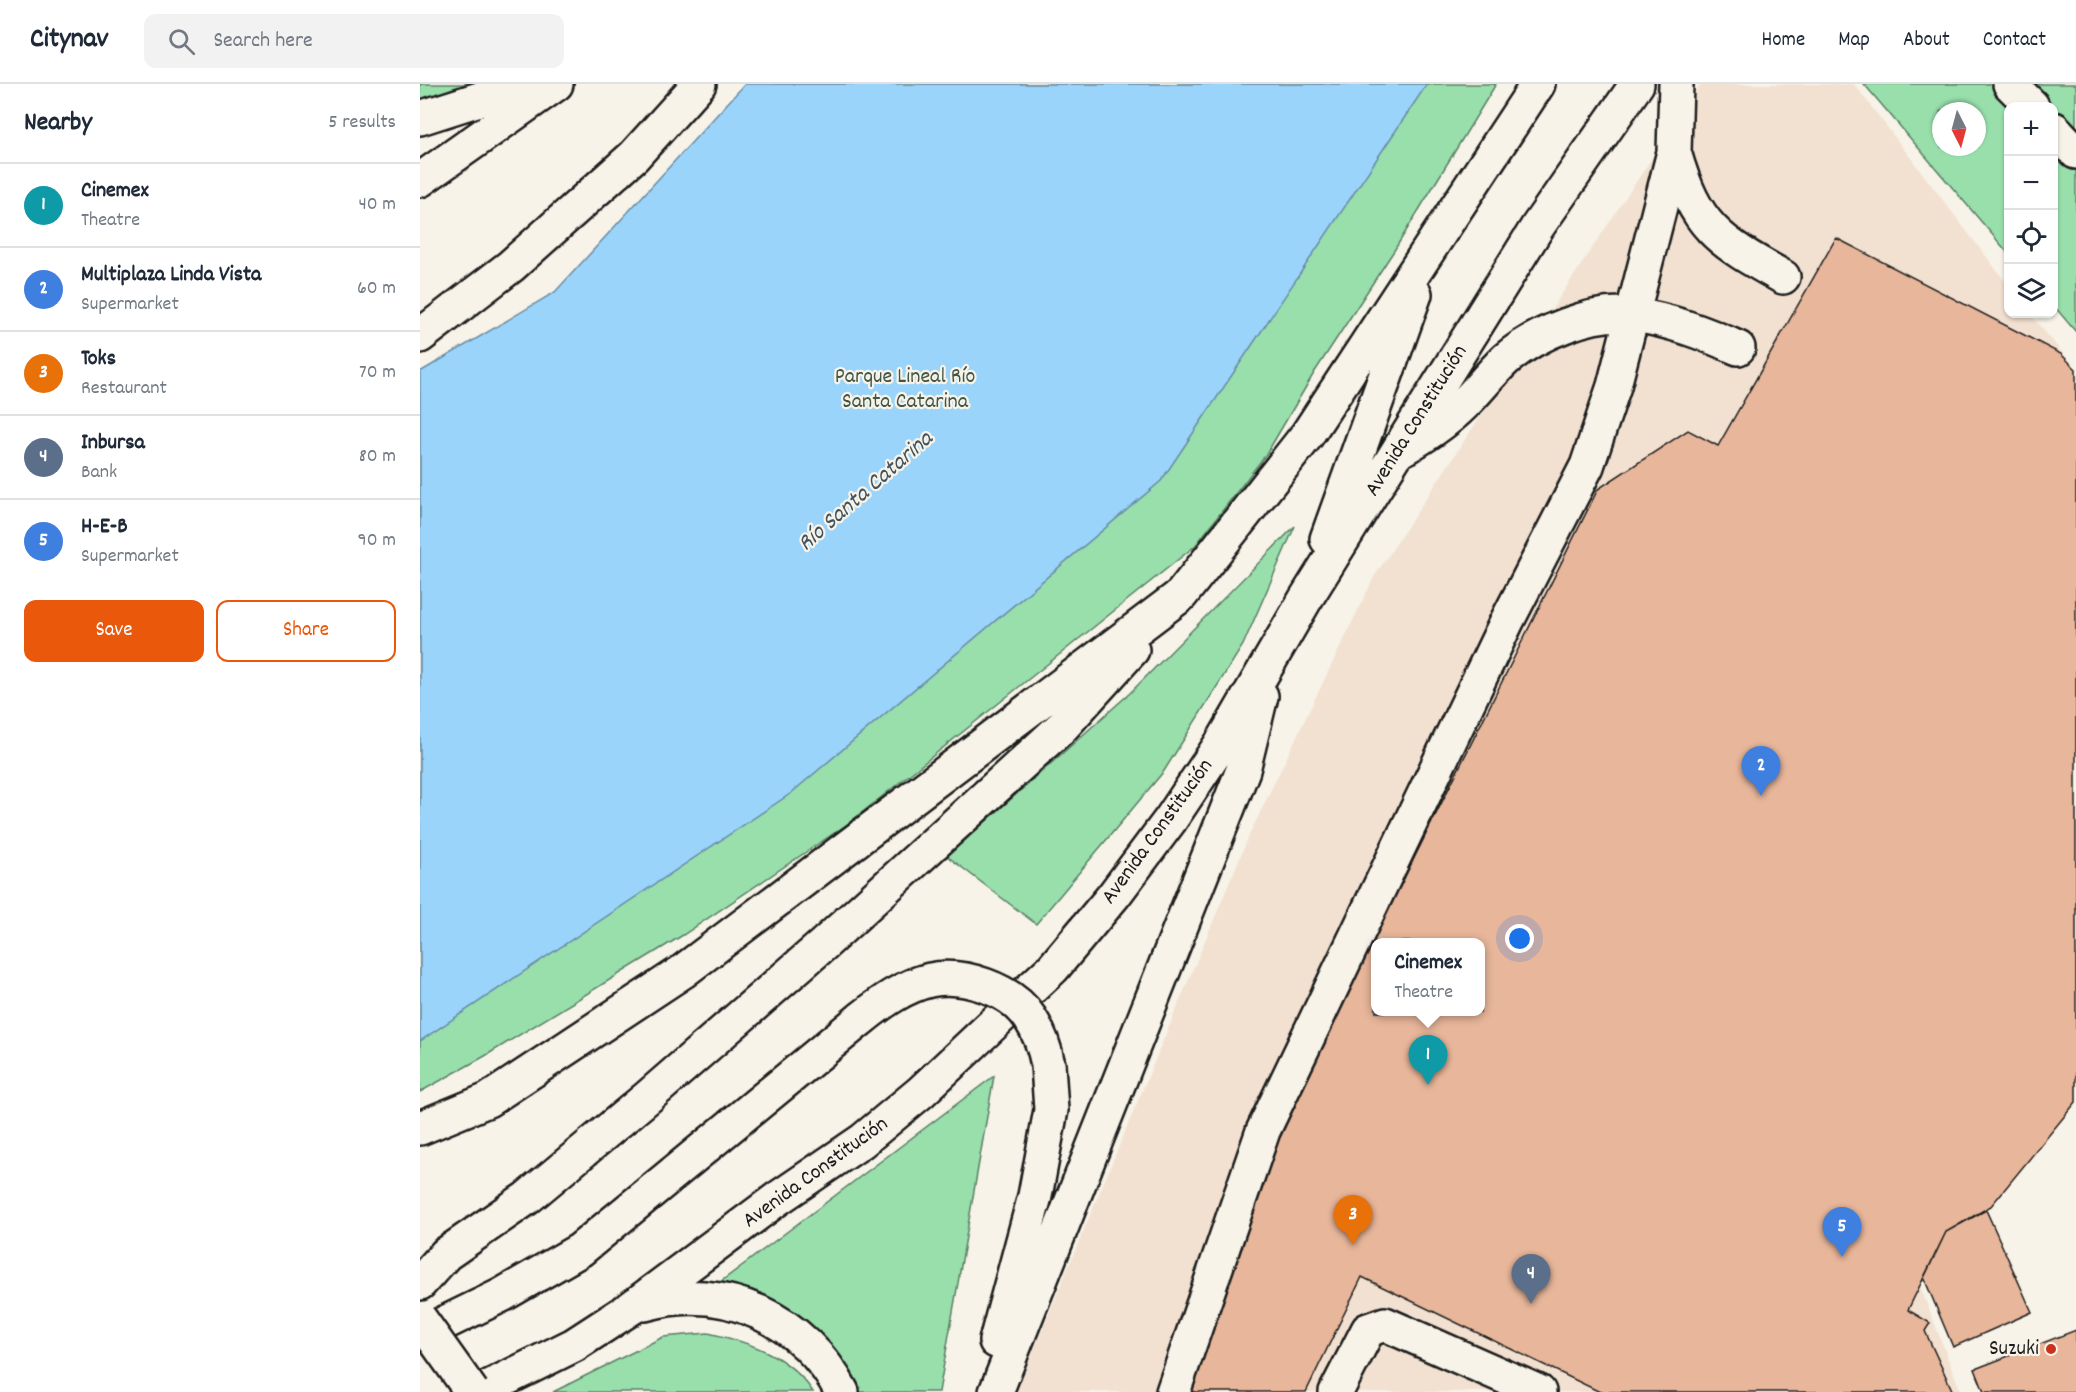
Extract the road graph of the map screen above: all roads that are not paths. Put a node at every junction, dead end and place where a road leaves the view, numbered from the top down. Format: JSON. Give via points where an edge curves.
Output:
{"nodes":[{"id":1,"x":526,"y":84,"type":"edge"},
{"id":2,"x":556,"y":84,"type":"edge"},
{"id":3,"x":699,"y":84,"type":"edge"},
{"id":4,"x":1538,"y":84,"type":"edge"},
{"id":5,"x":1637,"y":84,"type":"edge"},
{"id":6,"x":1676,"y":84,"type":"edge"},
{"id":7,"x":2010,"y":84,"type":"edge"},
{"id":8,"x":2028,"y":102,"type":"edge"},
{"id":9,"x":420,"y":118,"type":"edge"},
{"id":10,"x":2058,"y":133,"type":"edge"},
{"id":11,"x":1674,"y":152,"type":"junction"},
{"id":12,"x":2076,"y":152,"type":"edge"},
{"id":13,"x":420,"y":180,"type":"edge"},
{"id":14,"x":1434,"y":243,"type":"junction"},
{"id":15,"x":1783,"y":277,"type":"dead end"},
{"id":16,"x":1630,"y":314,"type":"junction"},
{"id":17,"x":420,"y":336,"type":"edge"},
{"id":18,"x":1738,"y":348,"type":"dead end"},
{"id":19,"x":1398,"y":452,"type":"junction"},
{"id":20,"x":1181,"y":595,"type":"junction"},
{"id":21,"x":1305,"y":600,"type":"junction"},
{"id":22,"x":1271,"y":659,"type":"junction"},
{"id":23,"x":488,"y":1100,"type":"junction"},
{"id":24,"x":420,"y":1128,"type":"edge"},
{"id":25,"x":420,"y":1147,"type":"edge"},
{"id":26,"x":420,"y":1283,"type":"edge"},
{"id":27,"x":632,"y":1308,"type":"junction"},
{"id":28,"x":420,"y":1319,"type":"edge"},
{"id":29,"x":420,"y":1335,"type":"edge"},
{"id":30,"x":472,"y":1392,"type":"edge"},
{"id":31,"x":479,"y":1392,"type":"edge"},
{"id":32,"x":842,"y":1392,"type":"edge"},
{"id":33,"x":973,"y":1392,"type":"edge"},
{"id":34,"x":996,"y":1392,"type":"edge"},
{"id":35,"x":1173,"y":1392,"type":"edge"},
{"id":36,"x":1336,"y":1392,"type":"edge"},
{"id":37,"x":1539,"y":1392,"type":"edge"}],
"edges":[{"from":1,"to":9,"type":"main road"},
{"from":2,"to":13,"type":"main road"},
{"from":3,"to":17,"type":"main road","via":[[617,171],[511,266]]},
{"from":4,"to":14,"type":"main road"},
{"from":5,"to":19,"type":"main road","name":"Avenida Constitución","via":[[1538,226]]},
{"from":6,"to":11,"type":"main road"},
{"from":7,"to":8,"type":"main road"},
{"from":10,"to":12,"type":"main road"},
{"from":11,"to":15,"type":"main road","via":[[1683,184],[1700,218],[1731,248]]},
{"from":11,"to":16,"type":"main road"},
{"from":14,"to":20,"type":"main road","via":[[1307,435]]},
{"from":14,"to":21,"type":"main road"},
{"from":16,"to":18,"type":"main road","via":[[1690,327]]},
{"from":16,"to":19,"type":"main road","via":[[1586,318],[1544,334],[1506,359],[1439,427]]},
{"from":16,"to":35,"type":"main road","via":[[1614,386],[1587,466],[1507,621],[1263,1131]]},
{"from":19,"to":21,"type":"main road","name":"Avenida Constitución"},
{"from":20,"to":23,"type":"main road","via":[[682,972]]},
{"from":20,"to":26,"type":"main road","via":[[1064,726],[824,944],[527,1198],[446,1254]]},
{"from":21,"to":22,"type":"main road","name":"Avenida Constitución"},
{"from":22,"to":27,"type":"main road","name":"Avenida Constitución","via":[[1171,819],[1053,968],[921,1092],[862,1141]]},
{"from":22,"to":34,"type":"main road","via":[[1243,770]]},
{"from":23,"to":24,"type":"main road"},
{"from":23,"to":25,"type":"main road"},
{"from":27,"to":31,"type":"main road","name":"Avenida Constitución","via":[[574,1345]]},
{"from":27,"to":32,"type":"main road","via":[[686,1296],[744,1305],[795,1333],[816,1353]]},
{"from":28,"to":30,"type":"main road","bridge":true},
{"from":29,"to":33,"type":"main road","bridge":true,"via":[[502,1295],[580,1250],[887,999],[931,980],[974,980],[993,988],[1029,1016],[1048,1065],[1051,1110],[1035,1196],[1001,1330]]},
{"from":36,"to":37,"type":"main road","via":[[1368,1330],[1385,1324]]}]}
